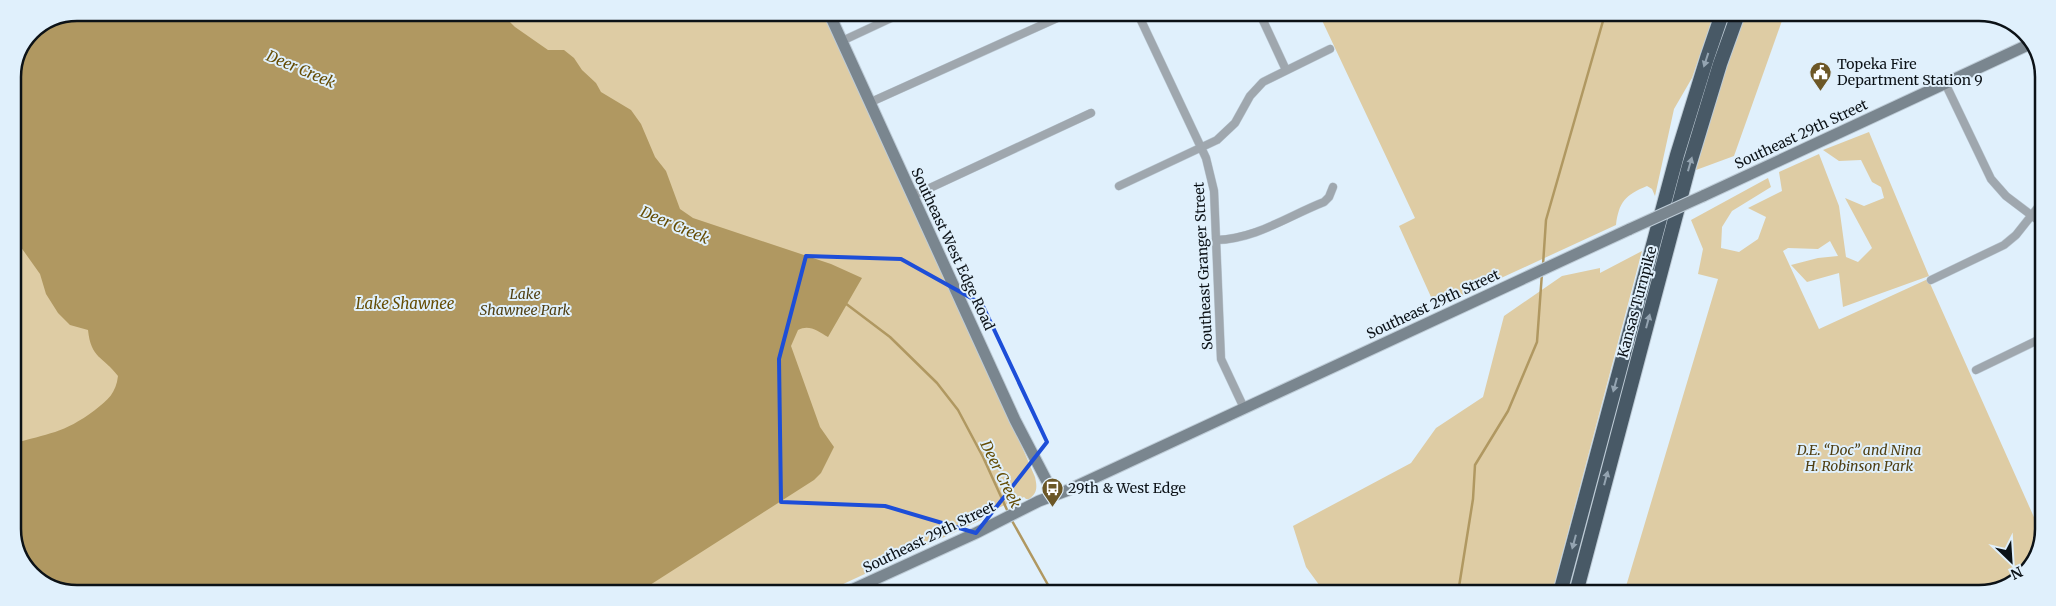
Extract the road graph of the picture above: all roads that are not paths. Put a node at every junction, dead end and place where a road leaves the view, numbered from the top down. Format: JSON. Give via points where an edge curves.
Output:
{"nodes":[{"id":1,"x":833,"y":21,"type":"edge"},
{"id":2,"x":886,"y":21,"type":"edge"},
{"id":3,"x":1051,"y":21,"type":"edge"},
{"id":4,"x":1141,"y":21,"type":"edge"},
{"id":5,"x":1263,"y":21,"type":"edge"},
{"id":6,"x":1720,"y":21,"type":"edge"},
{"id":7,"x":1736,"y":21,"type":"edge"},
{"id":8,"x":842,"y":41,"type":"junction"},
{"id":9,"x":2025,"y":46,"type":"edge"},
{"id":10,"x":1330,"y":49,"type":"dead end"},
{"id":11,"x":1286,"y":70,"type":"junction"},
{"id":12,"x":1946,"y":83,"type":"junction"},
{"id":13,"x":870,"y":102,"type":"junction"},
{"id":14,"x":1091,"y":113,"type":"dead end"},
{"id":15,"x":1201,"y":148,"type":"junction"},
{"id":16,"x":1119,"y":186,"type":"dead end"},
{"id":17,"x":1333,"y":186,"type":"dead end"},
{"id":18,"x":910,"y":191,"type":"junction"},
{"id":19,"x":2035,"y":212,"type":"edge"},
{"id":20,"x":2032,"y":216,"type":"junction"},
{"id":21,"x":2035,"y":218,"type":"edge"},
{"id":22,"x":1216,"y":240,"type":"junction"},
{"id":23,"x":1931,"y":280,"type":"dead end"},
{"id":24,"x":2035,"y":341,"type":"edge"},
{"id":25,"x":1976,"y":370,"type":"dead end"},
{"id":26,"x":1244,"y":408,"type":"junction"},
{"id":27,"x":1054,"y":495,"type":"junction"},
{"id":28,"x":862,"y":585,"type":"edge"},
{"id":29,"x":1562,"y":585,"type":"edge"},
{"id":30,"x":1578,"y":585,"type":"edge"}],
"edges":[{"from":1,"to":8,"type":"main road","name":"Southeast West Edge Road"},
{"from":2,"to":8,"type":"street"},
{"from":3,"to":13,"type":"street"},
{"from":4,"to":15,"type":"street","name":"Southeast Granger Street"},
{"from":5,"to":11,"type":"street"},
{"from":6,"to":29,"type":"highway","name":"Kansas Turnpike","one_way":true,"via":[[1677,155]]},
{"from":30,"to":7,"type":"highway","name":"Kansas Turnpike","one_way":true,"via":[[1689,166]]},
{"from":8,"to":13,"type":"main road","name":"Southeast West Edge Road"},
{"from":9,"to":12,"type":"main road","name":"Southeast 29th Street"},
{"from":10,"to":11,"type":"street"},
{"from":11,"to":15,"type":"street","via":[[1256,88],[1227,132]]},
{"from":12,"to":20,"type":"street","via":[[1991,179],[2006,196]]},
{"from":12,"to":26,"type":"main road","name":"Southeast 29th Street","bridge":true},
{"from":13,"to":18,"type":"main road","name":"Southeast West Edge Road"},
{"from":14,"to":18,"type":"street","via":[[917,194]]},
{"from":15,"to":16,"type":"street"},
{"from":15,"to":22,"type":"street","name":"Southeast Granger Street","via":[[1214,191]]},
{"from":17,"to":22,"type":"street","via":[[1324,202],[1259,232]]},
{"from":18,"to":27,"type":"main road","name":"Southeast West Edge Road","via":[[1015,420]]},
{"from":19,"to":20,"type":"street"},
{"from":20,"to":21,"type":"street"},
{"from":20,"to":23,"type":"street","via":[[2004,245]]},
{"from":22,"to":26,"type":"street","name":"Southeast Granger Street","via":[[1221,359]]},
{"from":24,"to":25,"type":"street"},
{"from":26,"to":27,"type":"main road","name":"Southeast 29th Street"},
{"from":27,"to":28,"type":"main road","name":"Southeast 29th Street"}]}
